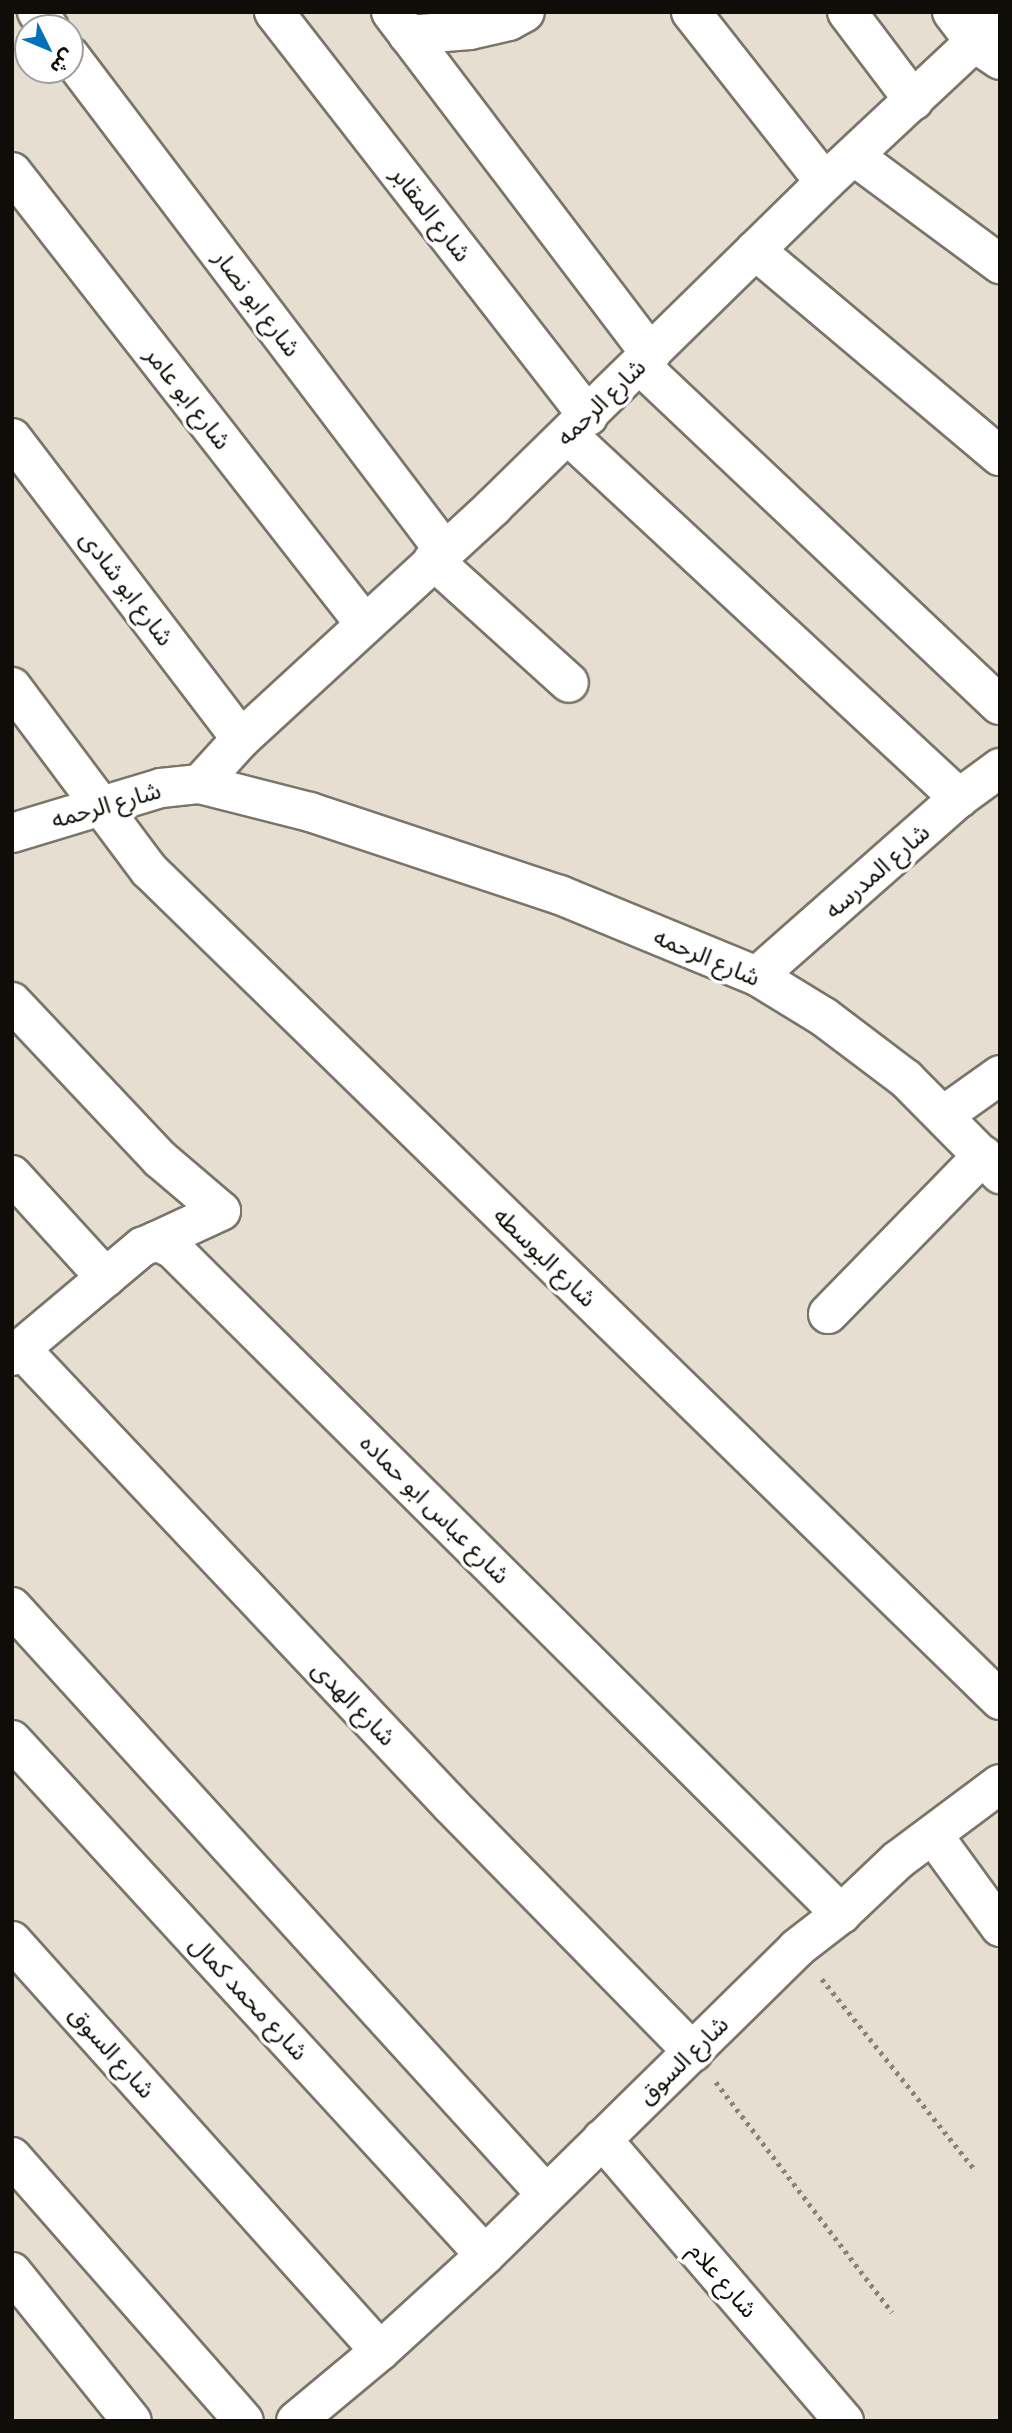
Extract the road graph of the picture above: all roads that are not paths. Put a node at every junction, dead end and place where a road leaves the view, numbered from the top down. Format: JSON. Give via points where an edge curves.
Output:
{"nodes":[{"id":1,"x":274,"y":12,"type":"edge"},
{"id":2,"x":525,"y":12,"type":"edge"},
{"id":3,"x":691,"y":12,"type":"edge"},
{"id":4,"x":847,"y":12,"type":"edge"},
{"id":5,"x":952,"y":12,"type":"edge"},
{"id":6,"x":400,"y":24,"type":"edge"},
{"id":7,"x":991,"y":40,"type":"edge"},
{"id":8,"x":84,"y":75,"type":"edge"},
{"id":9,"x":914,"y":101,"type":"junction"},
{"id":10,"x":854,"y":156,"type":"junction"},
{"id":11,"x":12,"y":172,"type":"edge"},
{"id":12,"x":825,"y":182,"type":"junction"},
{"id":13,"x":755,"y":250,"type":"junction"},
{"id":14,"x":1000,"y":264,"type":"edge"},
{"id":15,"x":645,"y":359,"type":"junction"},
{"id":16,"x":578,"y":425,"type":"junction"},
{"id":17,"x":12,"y":438,"type":"edge"},
{"id":18,"x":1000,"y":456,"type":"edge"},
{"id":19,"x":438,"y":555,"type":"junction"},
{"id":20,"x":364,"y":623,"type":"junction"},
{"id":21,"x":569,"y":683,"type":"dead end"},
{"id":22,"x":12,"y":687,"type":"edge"},
{"id":23,"x":1000,"y":705,"type":"edge"},
{"id":24,"x":241,"y":739,"type":"junction"},
{"id":25,"x":200,"y":784,"type":"junction"},
{"id":26,"x":986,"y":787,"type":"edge"},
{"id":27,"x":102,"y":804,"type":"junction"},
{"id":28,"x":12,"y":833,"type":"edge"},
{"id":29,"x":757,"y":976,"type":"junction"},
{"id":30,"x":12,"y":1002,"type":"edge"},
{"id":31,"x":1000,"y":1074,"type":"edge"},
{"id":32,"x":944,"y":1115,"type":"junction"},
{"id":33,"x":991,"y":1164,"type":"edge"},
{"id":34,"x":12,"y":1175,"type":"edge"},
{"id":35,"x":156,"y":1241,"type":"junction"},
{"id":36,"x":106,"y":1278,"type":"junction"},
{"id":37,"x":828,"y":1314,"type":"dead end"},
{"id":38,"x":17,"y":1352,"type":"edge"},
{"id":39,"x":12,"y":1607,"type":"edge"},
{"id":40,"x":1000,"y":1700,"type":"edge"},
{"id":41,"x":12,"y":1740,"type":"edge"},
{"id":42,"x":1000,"y":1784,"type":"edge"},
{"id":43,"x":933,"y":1835,"type":"junction"},
{"id":44,"x":841,"y":1913,"type":"junction"},
{"id":45,"x":1000,"y":1927,"type":"edge"},
{"id":46,"x":12,"y":1941,"type":"edge"},
{"id":47,"x":693,"y":2052,"type":"junction"},
{"id":48,"x":602,"y":2138,"type":"junction"},
{"id":49,"x":12,"y":2157,"type":"edge"},
{"id":50,"x":545,"y":2193,"type":"junction"},
{"id":51,"x":485,"y":2255,"type":"junction"},
{"id":52,"x":12,"y":2272,"type":"edge"},
{"id":53,"x":380,"y":2351,"type":"junction"},
{"id":54,"x":132,"y":2421,"type":"edge"},
{"id":55,"x":244,"y":2421,"type":"edge"},
{"id":56,"x":296,"y":2421,"type":"edge"},
{"id":57,"x":844,"y":2421,"type":"edge"}],
"edges":[{"from":1,"to":16,"type":"street","name":"شارع المقابر"},
{"from":2,"to":6,"type":"street","via":[[509,21],[470,30]]},
{"from":3,"to":12,"type":"street"},
{"from":4,"to":9,"type":"street"},
{"from":5,"to":7,"type":"street"},
{"from":6,"to":15,"type":"street"},
{"from":7,"to":9,"type":"street","name":"شارع الرحمه"},
{"from":8,"to":19,"type":"street","name":"شارع ابو نصار"},
{"from":9,"to":10,"type":"street","name":"شارع الرحمه"},
{"from":10,"to":12,"type":"street","name":"شارع الرحمه"},
{"from":10,"to":14,"type":"street"},
{"from":11,"to":20,"type":"street","name":"شارع ابو عامر"},
{"from":12,"to":13,"type":"street","name":"شارع الرحمه"},
{"from":13,"to":15,"type":"street","name":"شارع الرحمه"},
{"from":13,"to":18,"type":"street"},
{"from":15,"to":16,"type":"street","name":"شارع الرحمه"},
{"from":15,"to":23,"type":"street"},
{"from":16,"to":19,"type":"street","name":"شارع الرحمه"},
{"from":16,"to":26,"type":"street","name":"شارع المقابر"},
{"from":17,"to":24,"type":"street","name":"شارع ابو شادى"},
{"from":19,"to":20,"type":"street","name":"شارع الرحمه"},
{"from":19,"to":21,"type":"street","name":"شارع ابو نصار"},
{"from":20,"to":24,"type":"street","name":"شارع الرحمه"},
{"from":22,"to":27,"type":"street","name":"شارع البوسطه"},
{"from":24,"to":25,"type":"street","name":"شارع الرحمه"},
{"from":25,"to":27,"type":"street","name":"شارع الرحمه","via":[[161,788]]},
{"from":25,"to":29,"type":"street","name":"شارع الرحمه","via":[[310,812],[560,895]]},
{"from":26,"to":29,"type":"street","name":"شارع المدرسه"},
{"from":27,"to":28,"type":"street","name":"شارع الرحمه"},
{"from":27,"to":40,"type":"street","name":"شارع البوسطه","via":[[149,870]]},
{"from":29,"to":32,"type":"street","name":"شارع الرحمه","via":[[866,1047]]},
{"from":30,"to":35,"type":"street","via":[[160,1159],[221,1211]]},
{"from":31,"to":32,"type":"street"},
{"from":32,"to":33,"type":"street","name":"شارع الرحمه"},
{"from":33,"to":37,"type":"street"},
{"from":34,"to":36,"type":"street"},
{"from":35,"to":36,"type":"street","via":[[142,1247]]},
{"from":35,"to":44,"type":"street","name":"شارع عباس ابو حماده","via":[[173,1248]]},
{"from":36,"to":38,"type":"street"},
{"from":38,"to":47,"type":"street","name":"شارع الهدى"},
{"from":39,"to":50,"type":"street"},
{"from":41,"to":51,"type":"street","name":"شارع محمد كمال"},
{"from":42,"to":43,"type":"street","name":"شارع السوق"},
{"from":43,"to":44,"type":"street","name":"شارع السوق","via":[[898,1860]]},
{"from":43,"to":45,"type":"street"},
{"from":44,"to":47,"type":"street","name":"شارع السوق","via":[[797,1948]]},
{"from":46,"to":53,"type":"street","name":"شارع السوق"},
{"from":47,"to":48,"type":"street","name":"شارع السوق"},
{"from":48,"to":50,"type":"street","name":"شارع السوق"},
{"from":48,"to":57,"type":"street","name":"شارع علام"},
{"from":49,"to":55,"type":"street"},
{"from":50,"to":51,"type":"street","name":"شارع السوق"},
{"from":51,"to":53,"type":"street","name":"شارع السوق"},
{"from":52,"to":54,"type":"street"},
{"from":53,"to":56,"type":"street","name":"شارع السوق"}]}
